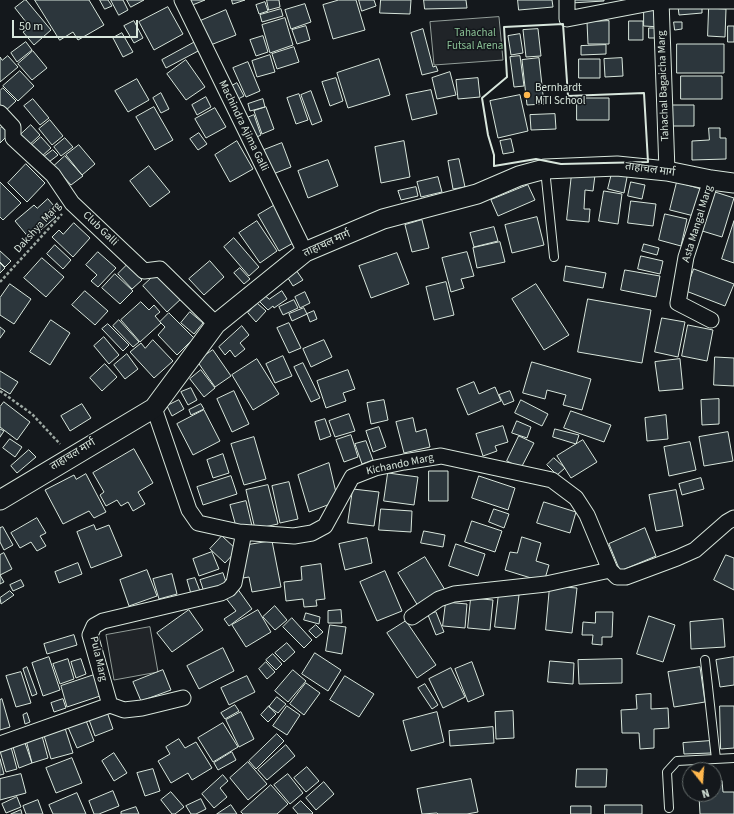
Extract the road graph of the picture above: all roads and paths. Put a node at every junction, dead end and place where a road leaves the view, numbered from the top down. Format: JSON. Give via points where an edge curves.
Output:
{"nodes":[{"id":1,"x":182,"y":0,"type":"edge"},
{"id":2,"x":567,"y":0,"type":"edge"},
{"id":3,"x":661,"y":0,"type":"edge"},
{"id":4,"x":734,"y":1,"type":"edge"},
{"id":5,"x":0,"y":113,"type":"edge"},
{"id":6,"x":545,"y":169,"type":"junction"},
{"id":7,"x":667,"y":171,"type":"junction"},
{"id":8,"x":711,"y":180,"type":"junction"},
{"id":9,"x":734,"y":183,"type":"edge"},
{"id":10,"x":72,"y":202,"type":"junction"},
{"id":11,"x":304,"y":252,"type":"junction"},
{"id":12,"x":554,"y":257,"type":"dead end"},
{"id":13,"x":0,"y":282,"type":"edge"},
{"id":14,"x":711,"y":320,"type":"dead end"},
{"id":15,"x":216,"y":324,"type":"junction"},
{"id":16,"x":0,"y":391,"type":"edge"},
{"id":17,"x":154,"y":408,"type":"junction"},
{"id":18,"x":72,"y":456,"type":"junction"},
{"id":19,"x":0,"y":500,"type":"edge"},
{"id":20,"x":734,"y":518,"type":"edge"},
{"id":21,"x":239,"y":532,"type":"junction"},
{"id":22,"x":610,"y":570,"type":"junction"},
{"id":23,"x":412,"y":617,"type":"dead end"},
{"id":24,"x":705,"y":660,"type":"dead end"},
{"id":25,"x":183,"y":698,"type":"dead end"},
{"id":26,"x":110,"y":705,"type":"junction"},
{"id":27,"x":0,"y":744,"type":"edge"},
{"id":28,"x":734,"y":758,"type":"edge"},
{"id":29,"x":716,"y":759,"type":"junction"},
{"id":30,"x":669,"y":808,"type":"dead end"}],
"edges":[{"from":1,"to":11,"type":"street","name":"Machindra Ajima Galli"},
{"from":2,"to":3,"type":"street","via":[[567,18]]},
{"from":3,"to":4,"type":"street"},
{"from":3,"to":7,"type":"street","name":"Tahachal Bagaicha Marg"},
{"from":5,"to":10,"type":"street","name":"Club Galli","via":[[13,127],[13,138],[53,175]]},
{"from":6,"to":7,"type":"street","name":"ताहाचल मार्ग","via":[[618,166]]},
{"from":6,"to":11,"type":"street","name":"ताहाचल मार्ग","via":[[519,176],[477,194],[383,219]]},
{"from":6,"to":12,"type":"lane"},
{"from":7,"to":8,"type":"street","name":"ताहाचल मार्ग"},
{"from":8,"to":9,"type":"street","name":"ताहाचल मार्ग"},
{"from":8,"to":14,"type":"street","name":"Asta Mangal Marg","via":[[686,257],[678,303]]},
{"from":10,"to":13,"type":"path","name":"Dakshya Marg"},
{"from":10,"to":15,"type":"street","name":"Club Galli","via":[[144,272],[160,269]]},
{"from":11,"to":15,"type":"street","name":"ताहाचल मार्ग"},
{"from":15,"to":17,"type":"street","name":"ताहाचल मार्ग"},
{"from":16,"to":18,"type":"path","via":[[32,414]]},
{"from":17,"to":18,"type":"street","name":"ताहाचल मार्ग"},
{"from":17,"to":21,"type":"street","name":"Kichando Marg","via":[[189,510],[198,523]]},
{"from":18,"to":19,"type":"street","name":"ताहाचल मार्ग"},
{"from":20,"to":22,"type":"street","via":[[695,550],[677,558],[626,577],[617,577]]},
{"from":21,"to":22,"type":"street","name":"Kichando Marg","via":[[294,536],[312,533],[325,526],[352,477],[375,468],[441,456],[552,480],[576,498],[587,515]]},
{"from":21,"to":26,"type":"street","name":"Pula Marg","via":[[243,537],[234,583],[229,590],[103,621],[94,626],[90,635]]},
{"from":22,"to":23,"type":"street","via":[[546,584],[454,594],[439,599]]},
{"from":24,"to":29,"type":"lane"},
{"from":25,"to":26,"type":"street","via":[[124,710]]},
{"from":26,"to":27,"type":"street"},
{"from":28,"to":29,"type":"lane"},
{"from":29,"to":30,"type":"lane","via":[[677,760],[667,772]]}]}
